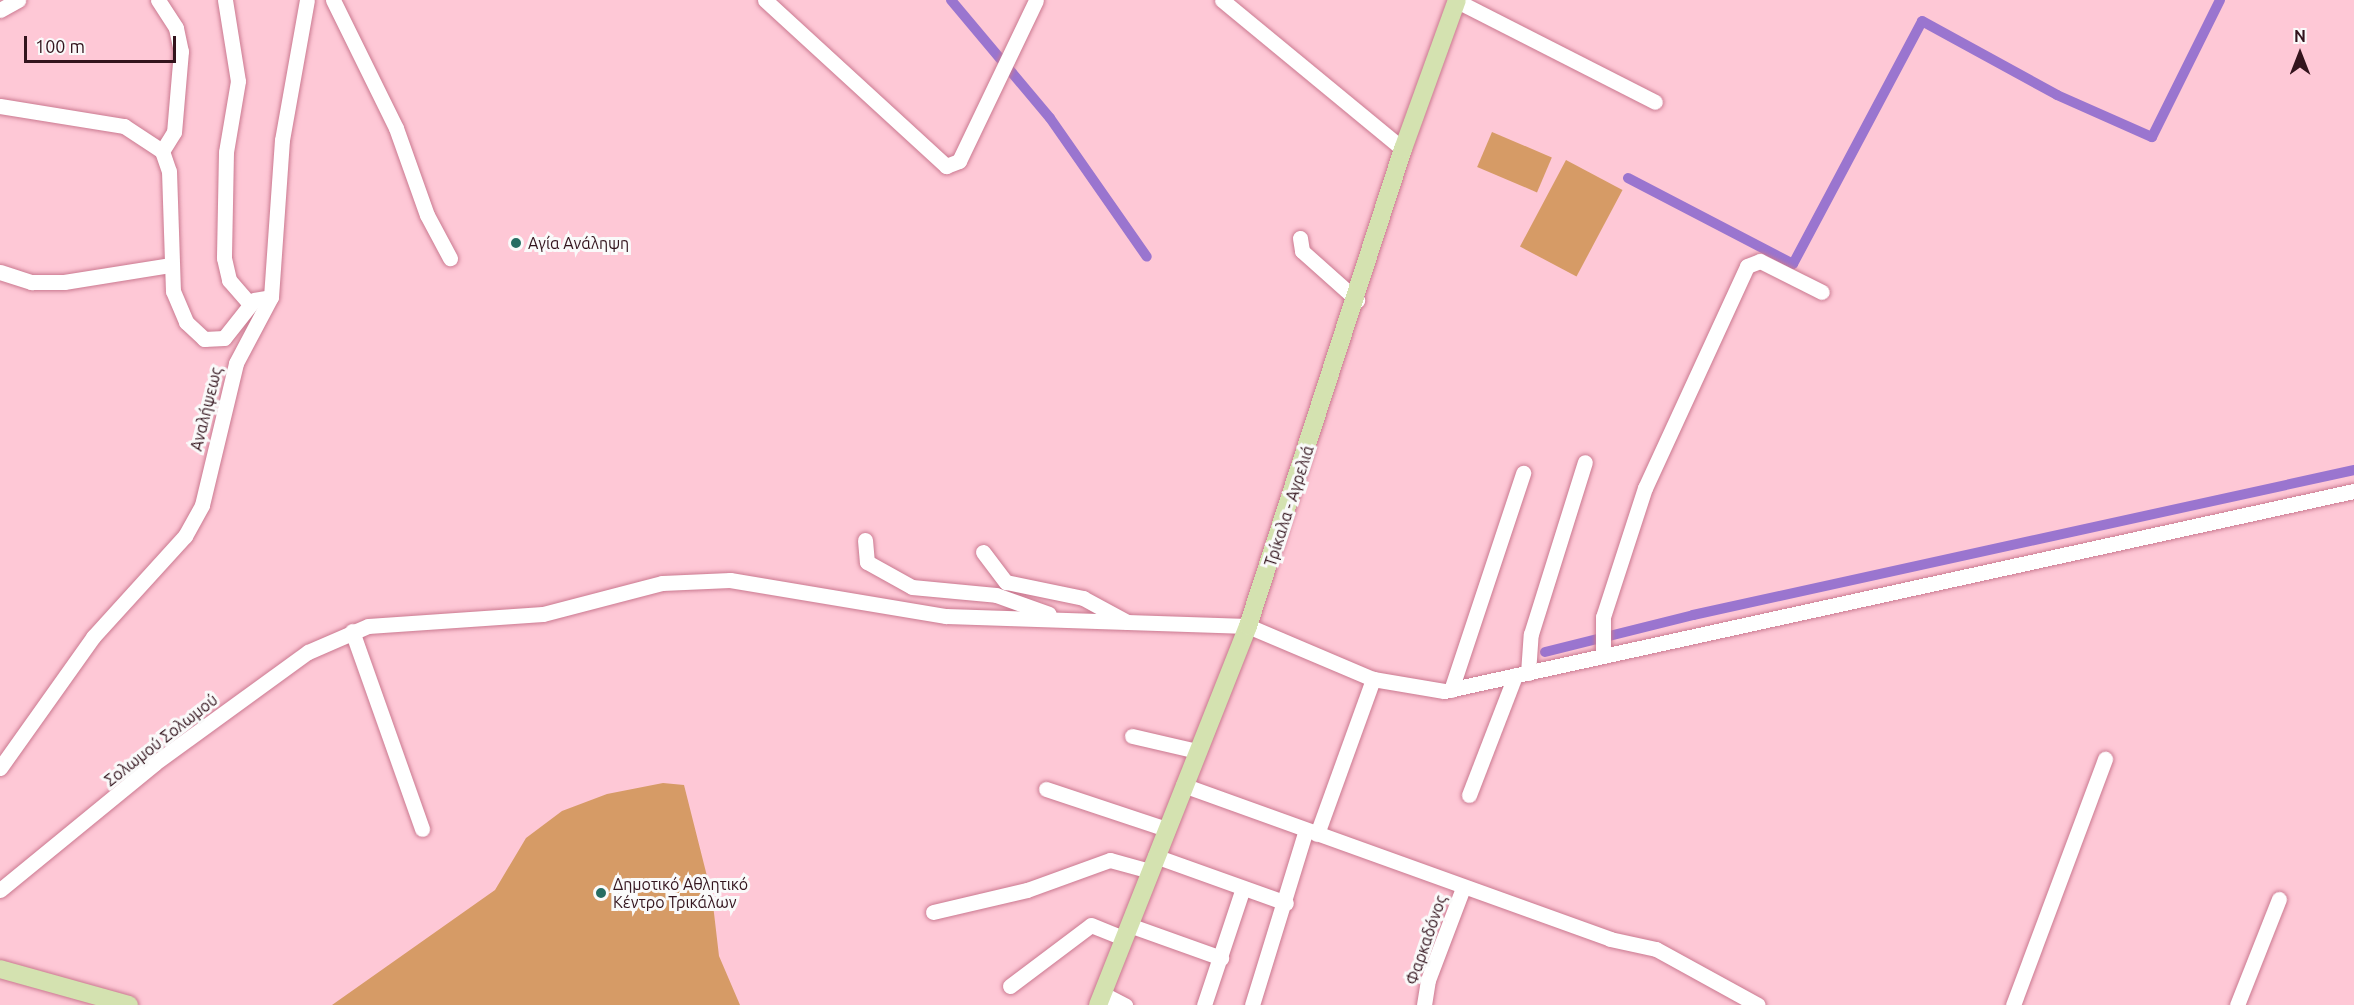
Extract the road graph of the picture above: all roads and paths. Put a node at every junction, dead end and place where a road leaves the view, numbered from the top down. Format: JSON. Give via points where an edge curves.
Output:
{"nodes":[{"id":1,"x":18,"y":0,"type":"edge"},
{"id":2,"x":158,"y":0,"type":"edge"},
{"id":3,"x":225,"y":0,"type":"edge"},
{"id":4,"x":306,"y":0,"type":"edge"},
{"id":5,"x":333,"y":0,"type":"edge"},
{"id":6,"x":765,"y":0,"type":"edge"},
{"id":7,"x":1036,"y":0,"type":"edge"},
{"id":8,"x":1222,"y":0,"type":"edge"},
{"id":9,"x":1457,"y":0,"type":"edge"},
{"id":10,"x":0,"y":10,"type":"edge"},
{"id":11,"x":1655,"y":102,"type":"dead end"},
{"id":12,"x":0,"y":106,"type":"edge"},
{"id":13,"x":1403,"y":149,"type":"junction"},
{"id":14,"x":162,"y":151,"type":"junction"},
{"id":15,"x":1300,"y":238,"type":"dead end"},
{"id":16,"x":450,"y":258,"type":"dead end"},
{"id":17,"x":170,"y":265,"type":"junction"},
{"id":18,"x":0,"y":272,"type":"edge"},
{"id":19,"x":1822,"y":292,"type":"dead end"},
{"id":20,"x":272,"y":297,"type":"junction"},
{"id":21,"x":1357,"y":300,"type":"junction"},
{"id":22,"x":250,"y":304,"type":"junction"},
{"id":23,"x":1586,"y":462,"type":"dead end"},
{"id":24,"x":1523,"y":473,"type":"dead end"},
{"id":25,"x":2354,"y":491,"type":"edge"},
{"id":26,"x":865,"y":540,"type":"dead end"},
{"id":27,"x":983,"y":552,"type":"dead end"},
{"id":28,"x":1075,"y":620,"type":"junction"},
{"id":29,"x":1127,"y":622,"type":"junction"},
{"id":30,"x":1248,"y":626,"type":"junction"},
{"id":31,"x":352,"y":631,"type":"junction"},
{"id":32,"x":1602,"y":649,"type":"junction"},
{"id":33,"x":1522,"y":674,"type":"junction"},
{"id":34,"x":1373,"y":679,"type":"junction"},
{"id":35,"x":1451,"y":690,"type":"junction"},
{"id":36,"x":1131,"y":736,"type":"dead end"},
{"id":37,"x":1197,"y":751,"type":"junction"},
{"id":38,"x":2105,"y":759,"type":"dead end"},
{"id":39,"x":0,"y":768,"type":"edge"},
{"id":40,"x":1183,"y":785,"type":"junction"},
{"id":41,"x":1046,"y":789,"type":"dead end"},
{"id":42,"x":1469,"y":795,"type":"dead end"},
{"id":43,"x":423,"y":829,"type":"dead end"},
{"id":44,"x":1166,"y":829,"type":"junction"},
{"id":45,"x":1311,"y":832,"type":"junction"},
{"id":46,"x":1153,"y":863,"type":"junction"},
{"id":47,"x":1243,"y":888,"type":"junction"},
{"id":48,"x":1463,"y":888,"type":"junction"},
{"id":49,"x":0,"y":890,"type":"edge"},
{"id":50,"x":2279,"y":899,"type":"dead end"},
{"id":51,"x":1286,"y":903,"type":"junction"},
{"id":52,"x":933,"y":912,"type":"dead end"},
{"id":53,"x":1127,"y":931,"type":"junction"},
{"id":54,"x":1221,"y":958,"type":"junction"},
{"id":55,"x":0,"y":969,"type":"edge"},
{"id":56,"x":1010,"y":986,"type":"dead end"},
{"id":57,"x":1101,"y":999,"type":"edge"},
{"id":58,"x":129,"y":1005,"type":"edge"},
{"id":59,"x":1125,"y":1005,"type":"edge"},
{"id":60,"x":1204,"y":1005,"type":"edge"},
{"id":61,"x":1252,"y":1005,"type":"edge"},
{"id":62,"x":1424,"y":1005,"type":"edge"},
{"id":63,"x":1758,"y":1005,"type":"edge"},
{"id":64,"x":2013,"y":1005,"type":"edge"},
{"id":65,"x":2237,"y":1005,"type":"edge"}],
"edges":[{"from":1,"to":10,"type":"street"},
{"from":2,"to":14,"type":"street","via":[[176,28],[181,51],[174,132]]},
{"from":3,"to":22,"type":"street","via":[[238,81],[226,152],[224,258],[229,280]]},
{"from":4,"to":20,"type":"street","name":"Αναλήψεως","via":[[282,140]]},
{"from":5,"to":16,"type":"street","via":[[396,128],[427,215]]},
{"from":6,"to":7,"type":"street","via":[[946,166],[958,161]]},
{"from":8,"to":13,"type":"street"},
{"from":9,"to":11,"type":"street"},
{"from":9,"to":13,"type":"main road","name":"Τρίκαλα - Αγρελιά"},
{"from":12,"to":14,"type":"street","via":[[124,126]]},
{"from":13,"to":21,"type":"main road","name":"Τρίκαλα - Αγρελιά"},
{"from":14,"to":17,"type":"street","via":[[169,171]]},
{"from":15,"to":21,"type":"street","via":[[1302,251]]},
{"from":17,"to":18,"type":"street","via":[[64,282],[31,282]]},
{"from":17,"to":22,"type":"street","via":[[179,310],[204,339],[224,338]]},
{"from":19,"to":32,"type":"street","via":[[1760,261],[1747,266],[1663,442],[1603,617]]},
{"from":20,"to":22,"type":"street","via":[[261,296]]},
{"from":20,"to":39,"type":"street","name":"Αναλήψεως","via":[[236,363],[205,494],[192,526],[106,620]]},
{"from":21,"to":30,"type":"main road","name":"Τρίκαλα - Αγρελιά"},
{"from":23,"to":33,"type":"street"},
{"from":24,"to":35,"type":"street"},
{"from":25,"to":32,"type":"street"},
{"from":26,"to":28,"type":"street","via":[[867,562],[912,587],[996,595]]},
{"from":27,"to":29,"type":"street","via":[[1006,582],[1083,598]]},
{"from":28,"to":29,"type":"street","name":"Σολωμού Σολωμού"},
{"from":28,"to":31,"type":"street","name":"Σολωμού Σολωμού","via":[[925,614],[762,584],[702,579],[626,590],[543,614],[424,620]]},
{"from":29,"to":30,"type":"street","name":"Σολωμού Σολωμού"},
{"from":30,"to":34,"type":"street"},
{"from":30,"to":37,"type":"main road","name":"Τρίκαλα - Αγρελιά"},
{"from":31,"to":43,"type":"street"},
{"from":31,"to":49,"type":"street","name":"Σολωμού Σολωμού","via":[[308,652],[175,748]]},
{"from":32,"to":33,"type":"street"},
{"from":33,"to":35,"type":"street"},
{"from":33,"to":42,"type":"street"},
{"from":34,"to":35,"type":"street","via":[[1419,691]]},
{"from":34,"to":45,"type":"street"},
{"from":36,"to":37,"type":"street"},
{"from":37,"to":40,"type":"main road","name":"Τρίκαλα - Αγρελιά"},
{"from":38,"to":64,"type":"street"},
{"from":40,"to":44,"type":"main road","name":"Τρίκαλα - Αγρελιά"},
{"from":40,"to":45,"type":"street"},
{"from":41,"to":44,"type":"street"},
{"from":44,"to":46,"type":"main road","name":"Τρίκαλα - Αγρελιά"},
{"from":45,"to":48,"type":"street"},
{"from":45,"to":51,"type":"street"},
{"from":46,"to":47,"type":"street"},
{"from":46,"to":52,"type":"street","via":[[1110,860],[1027,890]]},
{"from":46,"to":53,"type":"main road","name":"Τρίκαλα - Αγρελιά"},
{"from":47,"to":51,"type":"street"},
{"from":47,"to":54,"type":"street"},
{"from":48,"to":62,"type":"street","name":"Φαρκαδόνος","via":[[1428,980]]},
{"from":48,"to":63,"type":"street","via":[[1610,939],[1656,949]]},
{"from":50,"to":65,"type":"street"},
{"from":51,"to":61,"type":"street"},
{"from":53,"to":54,"type":"street"},
{"from":53,"to":56,"type":"street","via":[[1091,926]]},
{"from":53,"to":57,"type":"main road","name":"Τρίκαλα - Αγρελιά"},
{"from":54,"to":60,"type":"street"},
{"from":55,"to":58,"type":"main road"},
{"from":57,"to":59,"type":"street"}]}
